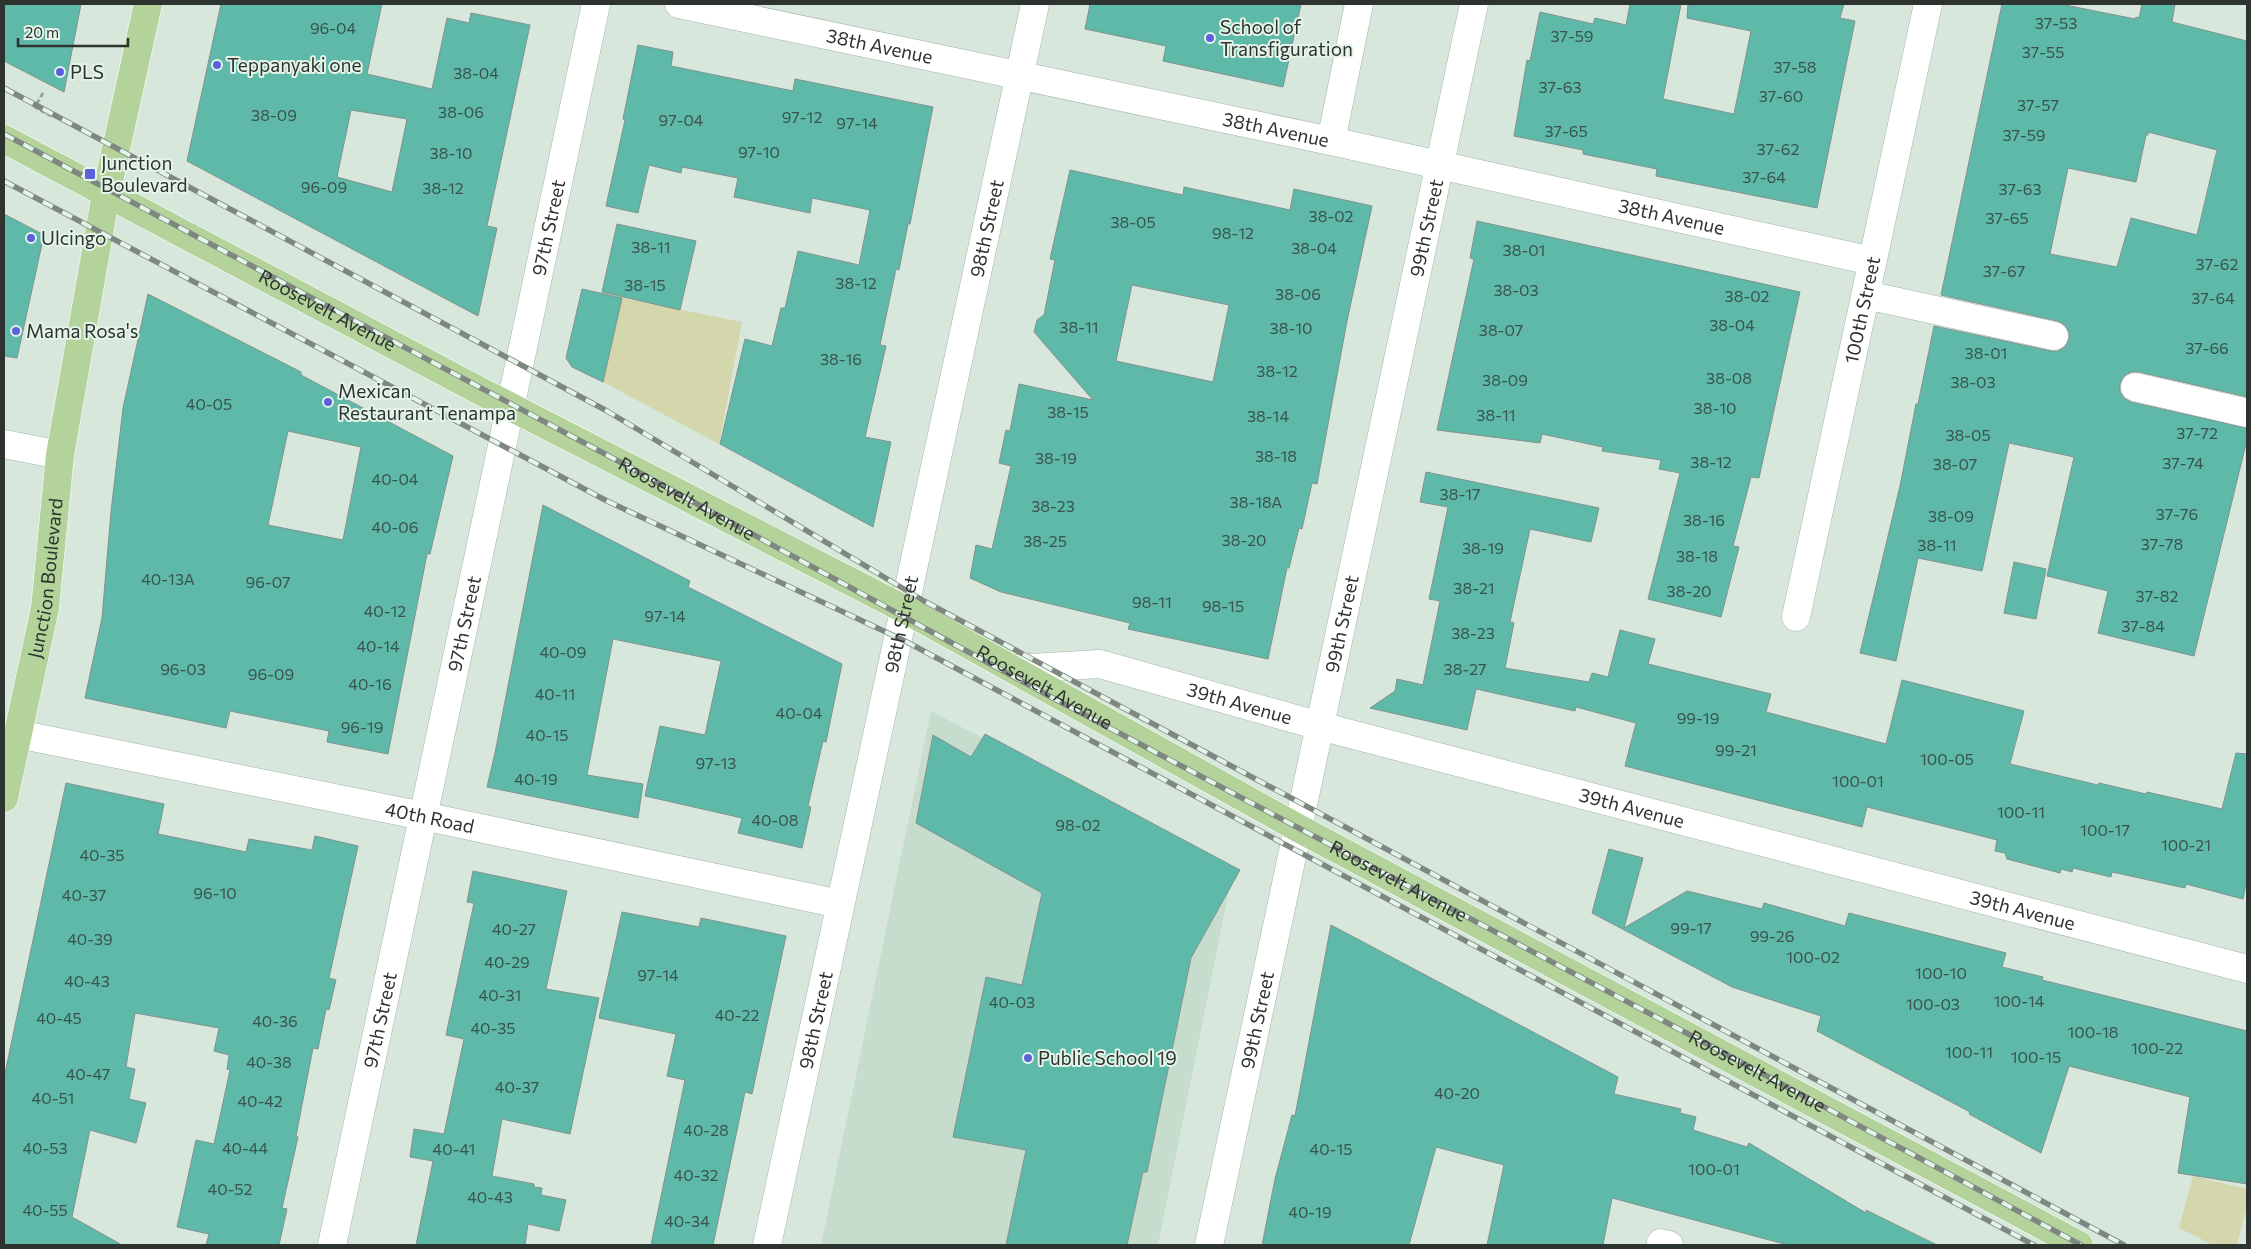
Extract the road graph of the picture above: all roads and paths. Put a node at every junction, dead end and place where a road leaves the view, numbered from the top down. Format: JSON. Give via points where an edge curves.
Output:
{"nodes":[{"id":1,"x":148,"y":4,"type":"edge"},
{"id":2,"x":596,"y":4,"type":"edge"},
{"id":3,"x":679,"y":4,"type":"edge"},
{"id":4,"x":1035,"y":4,"type":"edge"},
{"id":5,"x":1359,"y":4,"type":"edge"},
{"id":6,"x":1474,"y":4,"type":"edge"},
{"id":7,"x":1928,"y":4,"type":"edge"},
{"id":8,"x":1020,"y":75,"type":"junction"},
{"id":9,"x":42,"y":93,"type":"dead end"},
{"id":10,"x":51,"y":116,"type":"dead end"},
{"id":11,"x":4,"y":139,"type":"edge"},
{"id":12,"x":1331,"y":141,"type":"junction"},
{"id":13,"x":1440,"y":165,"type":"junction"},
{"id":14,"x":106,"y":194,"type":"junction"},
{"id":15,"x":1872,"y":261,"type":"junction"},
{"id":16,"x":1866,"y":295,"type":"junction"},
{"id":17,"x":2054,"y":336,"type":"dead end"},
{"id":18,"x":2135,"y":387,"type":"dead end"},
{"id":19,"x":509,"y":406,"type":"junction"},
{"id":20,"x":2247,"y":413,"type":"edge"},
{"id":21,"x":4,"y":444,"type":"edge"},
{"id":22,"x":60,"y":455,"type":"junction"},
{"id":23,"x":906,"y":610,"type":"junction"},
{"id":24,"x":1796,"y":617,"type":"dead end"},
{"id":25,"x":1013,"y":669,"type":"junction"},
{"id":26,"x":1320,"y":726,"type":"junction"},
{"id":27,"x":18,"y":734,"type":"junction"},
{"id":28,"x":4,"y":798,"type":"edge"},
{"id":29,"x":423,"y":816,"type":"junction"},
{"id":30,"x":1298,"y":828,"type":"junction"},
{"id":31,"x":840,"y":904,"type":"junction"},
{"id":32,"x":2247,"y":969,"type":"edge"},
{"id":33,"x":332,"y":1245,"type":"edge"},
{"id":34,"x":768,"y":1245,"type":"edge"},
{"id":35,"x":1209,"y":1245,"type":"edge"},
{"id":36,"x":2079,"y":1245,"type":"edge"}],
"edges":[{"from":1,"to":14,"type":"main road","name":"Junction Boulevard"},
{"from":2,"to":19,"type":"street","name":"97th Street"},
{"from":3,"to":8,"type":"street","name":"38th Avenue"},
{"from":4,"to":8,"type":"street","name":"98th Street"},
{"from":5,"to":12,"type":"street"},
{"from":6,"to":13,"type":"street","name":"99th Street"},
{"from":7,"to":15,"type":"street","name":"100th Street"},
{"from":8,"to":12,"type":"street","name":"38th Avenue"},
{"from":8,"to":23,"type":"street","name":"98th Street"},
{"from":9,"to":10,"type":"path","via":[[35,107]]},
{"from":11,"to":14,"type":"main road","name":"Roosevelt Avenue"},
{"from":12,"to":13,"type":"street","name":"38th Avenue"},
{"from":13,"to":15,"type":"street","name":"38th Avenue"},
{"from":13,"to":26,"type":"street","name":"99th Street"},
{"from":14,"to":19,"type":"main road","name":"Roosevelt Avenue"},
{"from":14,"to":22,"type":"main road","name":"Junction Boulevard"},
{"from":15,"to":16,"type":"street","name":"100th Street"},
{"from":16,"to":17,"type":"street"},
{"from":16,"to":24,"type":"street","name":"100th Street"},
{"from":18,"to":20,"type":"street"},
{"from":19,"to":23,"type":"main road","name":"Roosevelt Avenue"},
{"from":19,"to":29,"type":"street","name":"97th Street"},
{"from":21,"to":22,"type":"street"},
{"from":22,"to":27,"type":"main road","name":"Junction Boulevard","via":[[45,608]]},
{"from":23,"to":25,"type":"main road","name":"Roosevelt Avenue"},
{"from":23,"to":31,"type":"street","name":"98th Street"},
{"from":25,"to":26,"type":"street","name":"39th Avenue","via":[[1100,664]]},
{"from":25,"to":30,"type":"main road","name":"Roosevelt Avenue"},
{"from":26,"to":30,"type":"street","name":"99th Street"},
{"from":26,"to":32,"type":"street","name":"39th Avenue"},
{"from":27,"to":28,"type":"main road","name":"Junction Boulevard"},
{"from":27,"to":29,"type":"street","name":"40th Road"},
{"from":29,"to":31,"type":"street","name":"40th Road"},
{"from":29,"to":33,"type":"street","name":"97th Street"},
{"from":30,"to":35,"type":"street","name":"99th Street"},
{"from":30,"to":36,"type":"main road","name":"Roosevelt Avenue"},
{"from":31,"to":34,"type":"street","name":"98th Street"}]}
